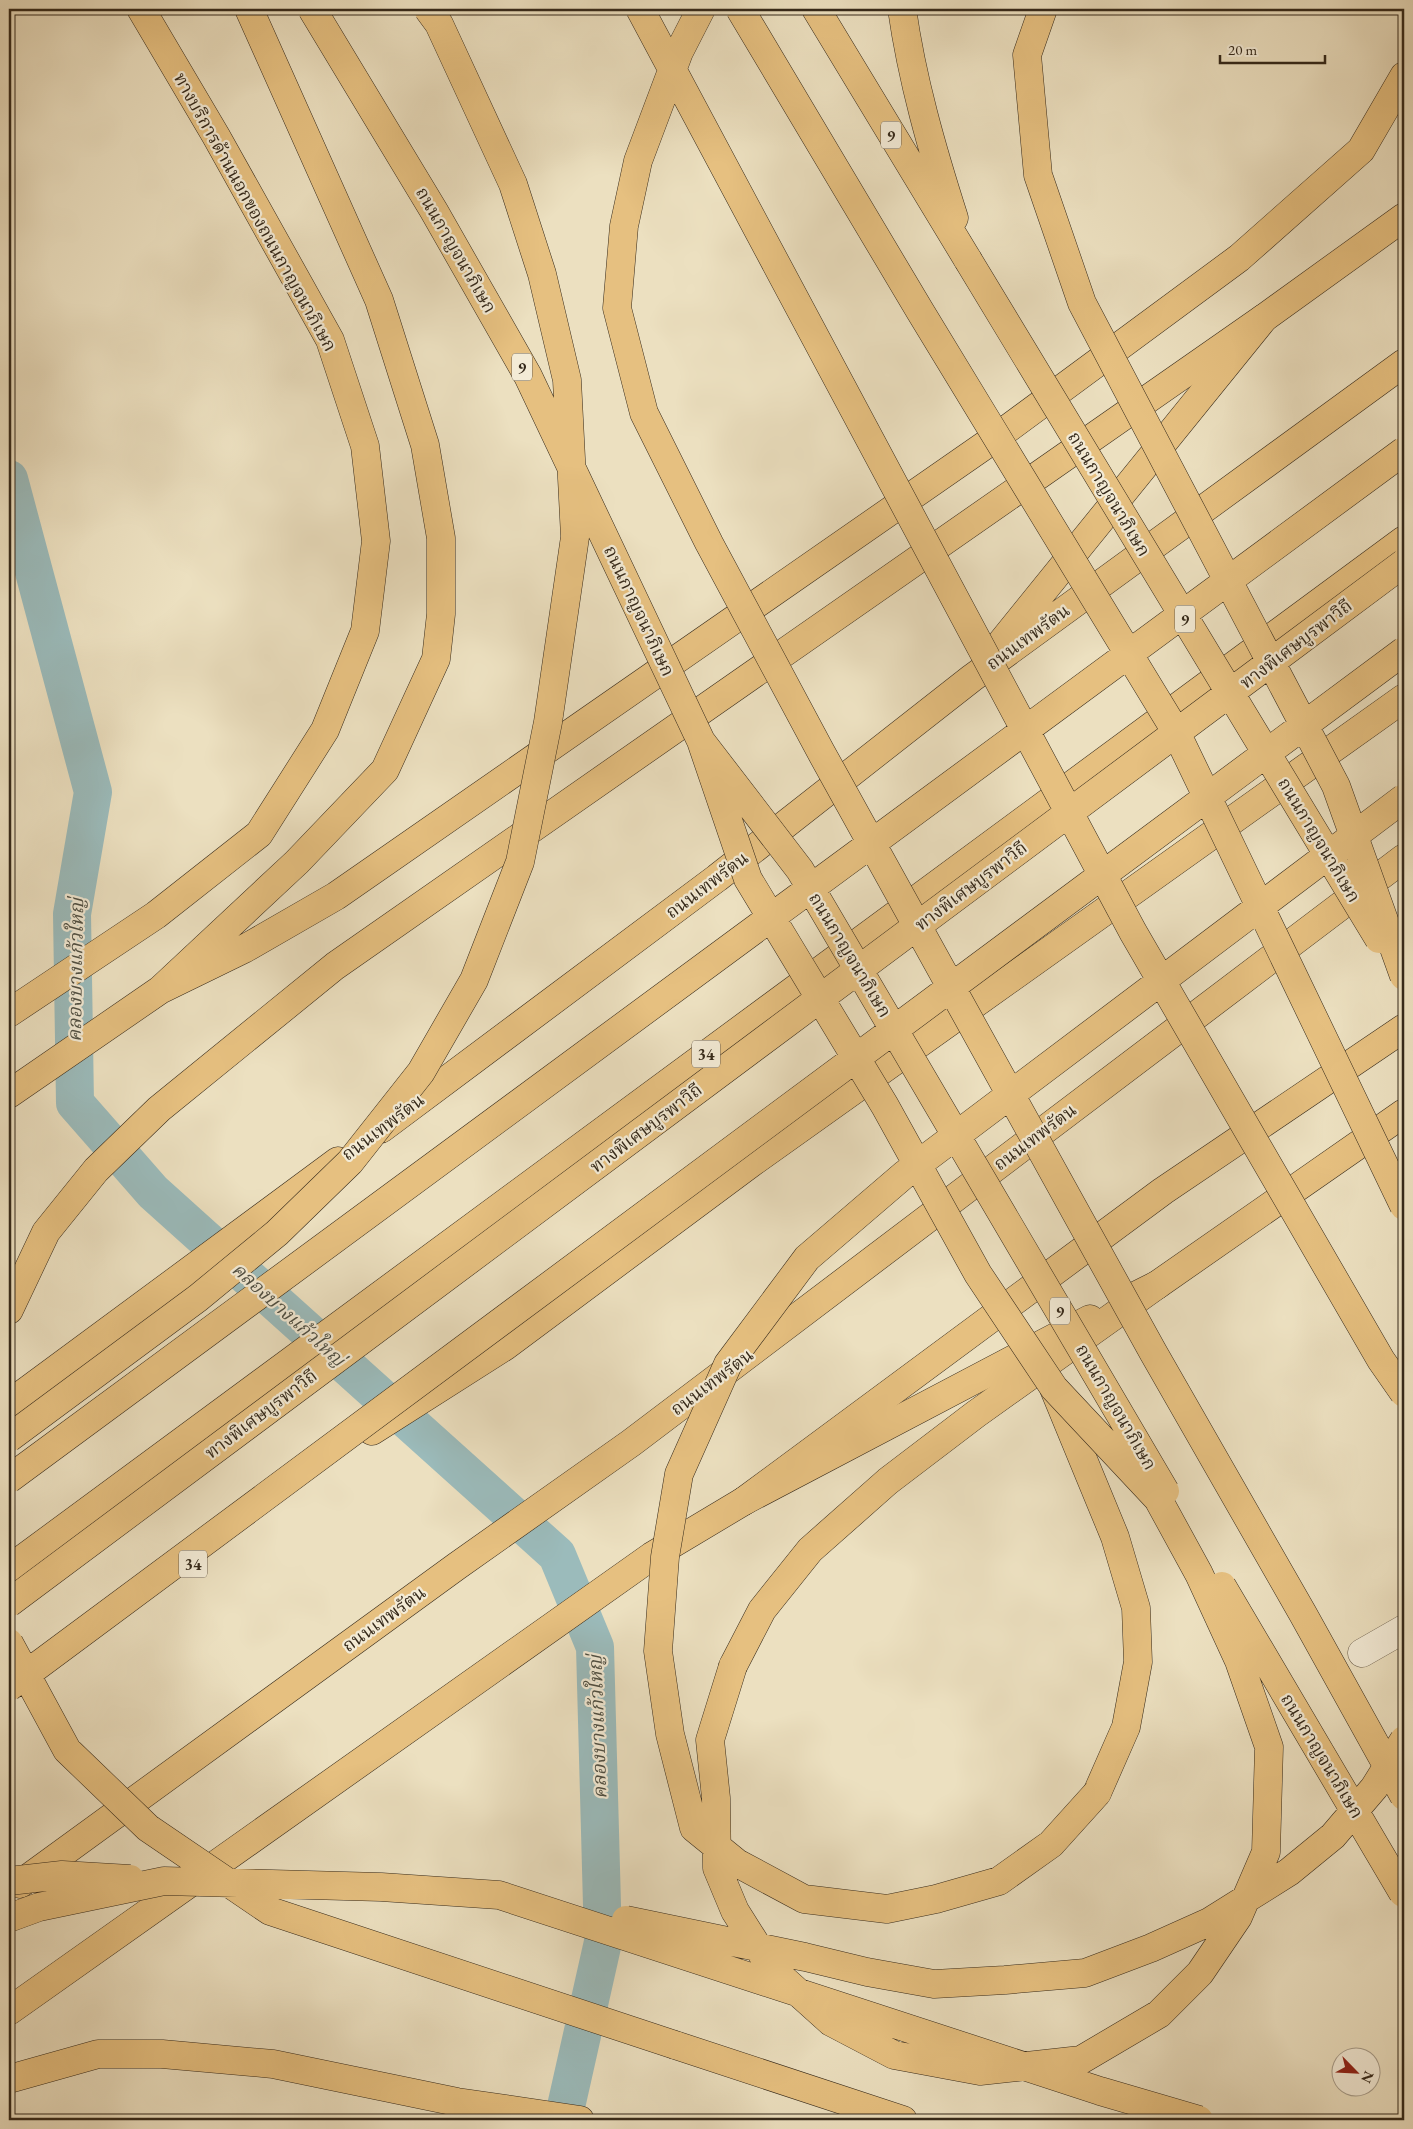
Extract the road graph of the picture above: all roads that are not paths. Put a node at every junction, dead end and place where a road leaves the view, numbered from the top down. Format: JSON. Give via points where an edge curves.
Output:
{"nodes":[{"id":1,"x":141,"y":9,"type":"edge"},
{"id":2,"x":249,"y":9,"type":"edge"},
{"id":3,"x":312,"y":9,"type":"edge"},
{"id":4,"x":428,"y":9,"type":"edge"},
{"id":5,"x":640,"y":9,"type":"edge"},
{"id":6,"x":701,"y":9,"type":"edge"},
{"id":7,"x":740,"y":9,"type":"edge"},
{"id":8,"x":816,"y":9,"type":"edge"},
{"id":9,"x":902,"y":9,"type":"edge"},
{"id":10,"x":1043,"y":9,"type":"edge"},
{"id":11,"x":1404,"y":76,"type":"edge"},
{"id":12,"x":1404,"y":217,"type":"edge"},
{"id":13,"x":968,"y":260,"type":"junction"},
{"id":14,"x":1264,"y":318,"type":"junction"},
{"id":15,"x":1404,"y":363,"type":"edge"},
{"id":16,"x":1404,"y":450,"type":"edge"},
{"id":17,"x":1404,"y":540,"type":"edge"},
{"id":18,"x":1404,"y":563,"type":"edge"},
{"id":19,"x":1404,"y":651,"type":"edge"},
{"id":20,"x":972,"y":678,"type":"junction"},
{"id":21,"x":1404,"y":698,"type":"edge"},
{"id":22,"x":701,"y":741,"type":"junction"},
{"id":23,"x":1404,"y":798,"type":"edge"},
{"id":24,"x":1404,"y":858,"type":"edge"},
{"id":25,"x":1404,"y":977,"type":"edge"},
{"id":26,"x":160,"y":990,"type":"junction"},
{"id":27,"x":9,"y":1013,"type":"edge"},
{"id":28,"x":1404,"y":1028,"type":"edge"},
{"id":29,"x":9,"y":1094,"type":"edge"},
{"id":30,"x":1404,"y":1113,"type":"edge"},
{"id":31,"x":1404,"y":1206,"type":"edge"},
{"id":32,"x":1157,"y":1284,"type":"junction"},
{"id":33,"x":9,"y":1310,"type":"edge"},
{"id":34,"x":1054,"y":1388,"type":"junction"},
{"id":35,"x":1404,"y":1393,"type":"edge"},
{"id":36,"x":9,"y":1404,"type":"edge"},
{"id":37,"x":9,"y":1438,"type":"edge"},
{"id":38,"x":9,"y":1478,"type":"edge"},
{"id":39,"x":744,"y":1500,"type":"junction"},
{"id":40,"x":9,"y":1569,"type":"edge"},
{"id":41,"x":9,"y":1603,"type":"edge"},
{"id":42,"x":1404,"y":1629,"type":"edge"},
{"id":43,"x":9,"y":1643,"type":"edge"},
{"id":44,"x":1362,"y":1653,"type":"dead end"},
{"id":45,"x":9,"y":1687,"type":"edge"},
{"id":46,"x":9,"y":1701,"type":"edge"},
{"id":47,"x":1404,"y":1740,"type":"edge"},
{"id":48,"x":1404,"y":1796,"type":"edge"},
{"id":49,"x":9,"y":1881,"type":"edge"},
{"id":50,"x":164,"y":1881,"type":"junction"},
{"id":51,"x":9,"y":1892,"type":"edge"},
{"id":52,"x":1403,"y":1894,"type":"edge"},
{"id":53,"x":499,"y":1895,"type":"junction"},
{"id":54,"x":9,"y":1918,"type":"edge"},
{"id":55,"x":9,"y":2011,"type":"edge"},
{"id":56,"x":9,"y":2079,"type":"edge"},
{"id":57,"x":580,"y":2120,"type":"edge"},
{"id":58,"x":903,"y":2120,"type":"edge"},
{"id":59,"x":1199,"y":2120,"type":"edge"}],
"edges":[{"from":1,"to":27,"type":"main road","name":"ทางบริการด้านนอกของถนนกาญจนาภิเษก","via":[[330,340],[365,446],[376,541],[365,631],[325,730],[259,834],[156,915]]},
{"from":2,"to":26,"type":"main road","via":[[378,300],[422,436],[441,538],[441,614],[436,658],[385,770],[297,862]]},
{"from":3,"to":22,"type":"main road","name":"ถนนกาญจนาภิเษก","number":"9","bridge":true,"via":[[434,211],[528,376]]},
{"from":4,"to":37,"type":"main road","bridge":true,"via":[[439,24],[514,184],[542,274],[567,380],[575,537],[548,722],[520,862],[474,980],[421,1072],[350,1162],[277,1233],[198,1298]]},
{"from":5,"to":35,"type":"main road","bridge":true,"via":[[1132,932],[1381,1360]]},
{"from":6,"to":48,"type":"main road","bridge":true,"via":[[679,52],[638,160],[624,226],[617,308],[644,412],[820,752]]},
{"from":7,"to":31,"type":"main road","bridge":true,"via":[[1175,730]]},
{"from":8,"to":13,"type":"main road","name":"ถนนกาญจนาภิเษก","number":"9"},
{"from":9,"to":13,"type":"main road","via":[[930,143]]},
{"from":10,"to":25,"type":"main road","bridge":true,"via":[[1027,55],[1038,175],[1082,303],[1336,786]]},
{"from":11,"to":26,"type":"main road","via":[[1361,150],[1240,258],[991,440],[336,896],[244,949]]},
{"from":12,"to":14,"type":"main road"},
{"from":13,"to":25,"type":"main road","name":"ถนนกาญจนาภิเษก","number":"9","bridge":true},
{"from":14,"to":20,"type":"main road"},
{"from":14,"to":33,"type":"main road","via":[[335,966],[158,1109],[96,1170],[46,1232]]},
{"from":15,"to":20,"type":"main road","name":"ถนนเทพรัตน"},
{"from":16,"to":38,"type":"main road","bridge":true},
{"from":17,"to":40,"type":"main road","number":"34"},
{"from":18,"to":41,"type":"main road","name":"ทางพิเศษบูรพาวิถี","bridge":true},
{"from":19,"to":45,"type":"main road","bridge":true},
{"from":20,"to":36,"type":"main road","name":"ถนนเทพรัตน","via":[[709,884]]},
{"from":21,"to":46,"type":"main road","number":"34","via":[[750,1164],[504,1348],[377,1428]]},
{"from":22,"to":34,"type":"main road","bridge":true,"via":[[748,879],[885,1106],[978,1274]]},
{"from":22,"to":52,"type":"main road","name":"ถนนกาญจนาภิเษก","number":"9","bridge":true,"via":[[800,870]]},
{"from":23,"to":34,"type":"main road","bridge":true,"via":[[905,1174],[807,1258],[728,1364],[679,1474],[665,1557],[658,1651],[670,1734],[694,1828],[737,1863],[804,1899],[887,1909],[999,1881],[1051,1844],[1097,1792],[1126,1727],[1138,1662],[1136,1608],[1115,1537]]},
{"from":24,"to":51,"type":"main road","name":"ถนนเทพรัตน","via":[[631,1443]]},
{"from":26,"to":29,"type":"main road"},
{"from":28,"to":39,"type":"main road","via":[[1163,1191]]},
{"from":30,"to":32,"type":"main road"},
{"from":32,"to":34,"type":"main road","bridge":true,"via":[[888,1481],[810,1550],[762,1610],[733,1666],[710,1740],[716,1798],[717,1868],[735,1911],[771,1968],[831,2022],[894,2055],[980,2071],[1081,2060],[1159,2014],[1200,1973],[1238,1917],[1266,1852],[1269,1747],[1239,1661],[1199,1574],[1158,1499]]},
{"from":32,"to":39,"type":"main road"},
{"from":39,"to":55,"type":"main road","via":[[652,1556]]},
{"from":42,"to":44,"type":"lane"},
{"from":43,"to":58,"type":"main road","bridge":true,"via":[[67,1750],[148,1828],[270,1911]]},
{"from":47,"to":53,"type":"main road","bridge":true,"via":[[1374,1788],[1334,1836],[1289,1872],[1209,1922],[1085,1973],[934,1984]]},
{"from":49,"to":50,"type":"main road","bridge":true,"via":[[62,1875]]},
{"from":50,"to":53,"type":"main road","bridge":true},
{"from":50,"to":54,"type":"main road","bridge":true,"via":[[38,1907]]},
{"from":53,"to":59,"type":"main road","bridge":true,"via":[[1100,2091]]},
{"from":56,"to":57,"type":"main road","via":[[98,2054],[162,2054],[273,2064],[457,2102]]}]}
